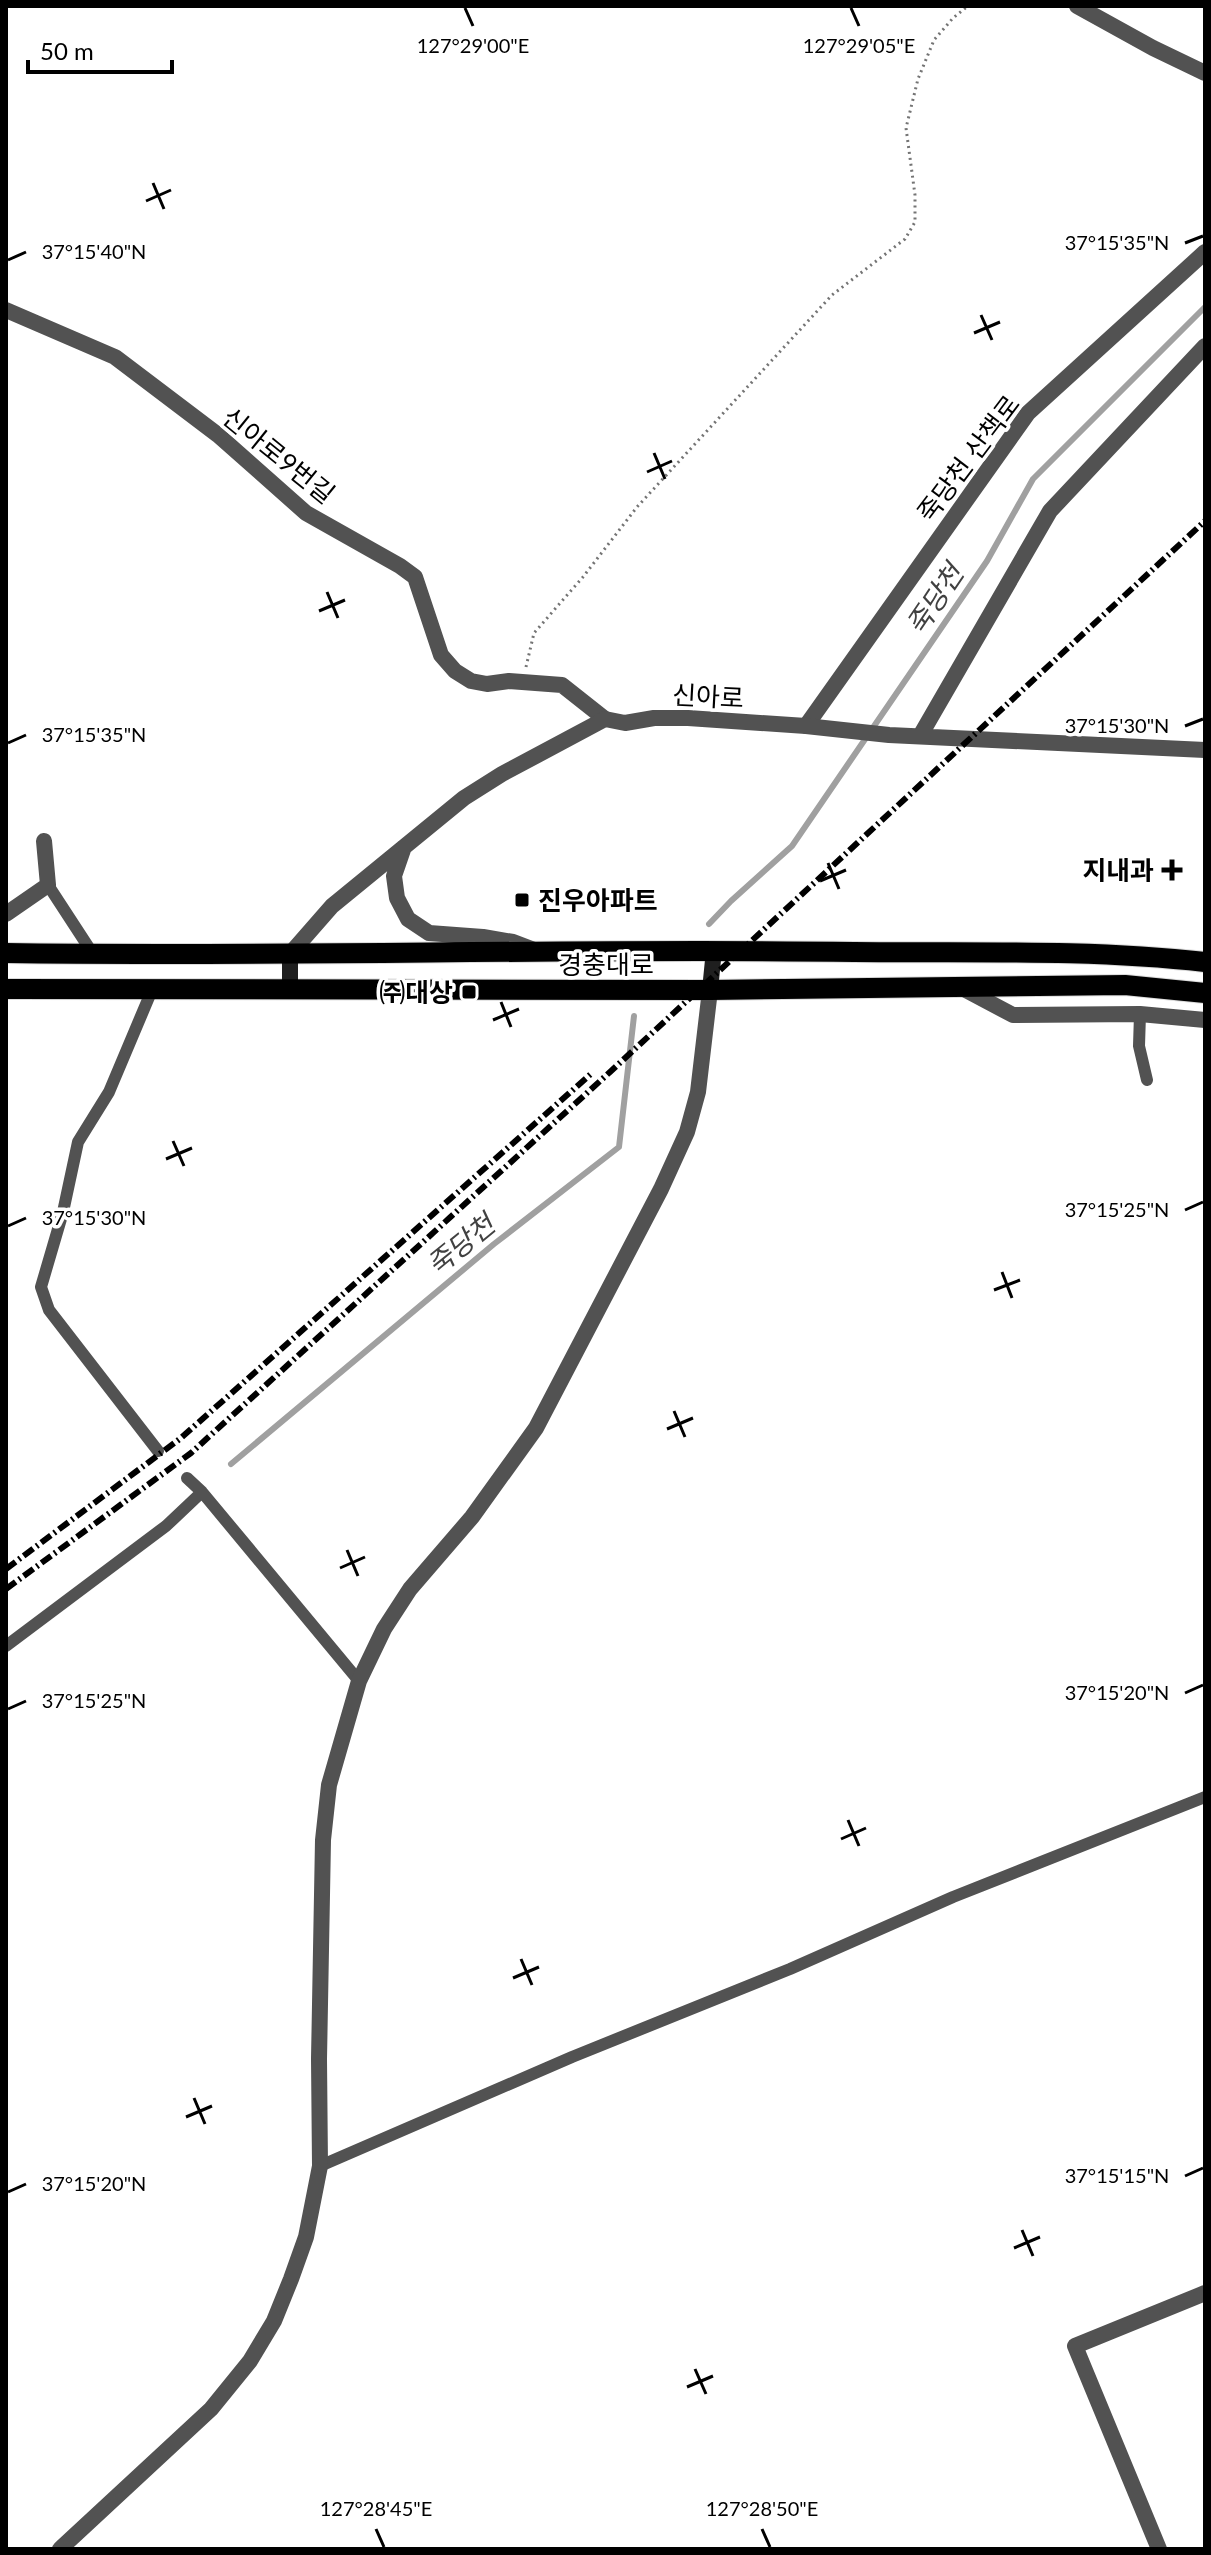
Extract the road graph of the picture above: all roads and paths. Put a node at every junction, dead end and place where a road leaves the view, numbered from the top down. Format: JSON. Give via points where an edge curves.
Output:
{"nodes":[{"id":1,"x":968,"y":6,"type":"edge"},
{"id":2,"x":1077,"y":6,"type":"edge"},
{"id":3,"x":1205,"y":73,"type":"edge"},
{"id":4,"x":1205,"y":252,"type":"edge"},
{"id":5,"x":6,"y":310,"type":"edge"},
{"id":6,"x":1205,"y":346,"type":"edge"},
{"id":7,"x":521,"y":682,"type":"junction"},
{"id":8,"x":605,"y":719,"type":"junction"},
{"id":9,"x":806,"y":726,"type":"junction"},
{"id":10,"x":920,"y":736,"type":"junction"},
{"id":11,"x":1205,"y":750,"type":"edge"},
{"id":12,"x":44,"y":841,"type":"dead end"},
{"id":13,"x":405,"y":846,"type":"junction"},
{"id":14,"x":48,"y":885,"type":"junction"},
{"id":15,"x":6,"y":914,"type":"edge"},
{"id":16,"x":535,"y":950,"type":"junction"},
{"id":17,"x":714,"y":950,"type":"junction"},
{"id":18,"x":6,"y":953,"type":"edge"},
{"id":19,"x":93,"y":954,"type":"junction"},
{"id":20,"x":290,"y":954,"type":"junction"},
{"id":21,"x":1205,"y":962,"type":"edge"},
{"id":22,"x":961,"y":987,"type":"junction"},
{"id":23,"x":6,"y":989,"type":"edge"},
{"id":24,"x":152,"y":990,"type":"junction"},
{"id":25,"x":290,"y":990,"type":"junction"},
{"id":26,"x":710,"y":990,"type":"junction"},
{"id":27,"x":1205,"y":993,"type":"edge"},
{"id":28,"x":1140,"y":1014,"type":"junction"},
{"id":29,"x":1205,"y":1020,"type":"edge"},
{"id":30,"x":1147,"y":1080,"type":"dead end"},
{"id":31,"x":158,"y":1451,"type":"dead end"},
{"id":32,"x":187,"y":1478,"type":"dead end"},
{"id":33,"x":202,"y":1492,"type":"junction"},
{"id":34,"x":6,"y":1646,"type":"edge"},
{"id":35,"x":359,"y":1681,"type":"junction"},
{"id":36,"x":1205,"y":1797,"type":"edge"},
{"id":37,"x":320,"y":2166,"type":"junction"},
{"id":38,"x":1205,"y":2293,"type":"edge"},
{"id":39,"x":60,"y":2549,"type":"edge"},
{"id":40,"x":1159,"y":2549,"type":"edge"}],
"edges":[{"from":1,"to":7,"type":"path","via":[[934,40],[918,79],[906,128],[915,222],[905,239],[832,295],[637,507],[534,633]]},
{"from":2,"to":3,"type":"street"},
{"from":4,"to":9,"type":"street","name":"죽당천 산책로","via":[[1028,413]]},
{"from":5,"to":7,"type":"street","name":"신아로9번길","via":[[115,357],[218,435],[306,513],[415,577],[441,655],[455,671],[487,684]]},
{"from":6,"to":10,"type":"street","via":[[1050,511]]},
{"from":7,"to":8,"type":"street","name":"신아로9번길","via":[[562,685]]},
{"from":8,"to":9,"type":"street","name":"신아로"},
{"from":8,"to":13,"type":"street","name":"신아로","via":[[464,798]]},
{"from":9,"to":10,"type":"street","name":"신아로"},
{"from":10,"to":11,"type":"street","name":"신아로"},
{"from":12,"to":14,"type":"street"},
{"from":13,"to":16,"type":"street","via":[[394,876],[408,919],[429,933],[498,939]]},
{"from":13,"to":20,"type":"street","name":"신아로","via":[[332,906]]},
{"from":14,"to":15,"type":"street"},
{"from":14,"to":19,"type":"lane"},
{"from":16,"to":17,"type":"main road","name":"경충대로"},
{"from":16,"to":20,"type":"main road","name":"경충대로"},
{"from":17,"to":21,"type":"main road","name":"경충대로","via":[[1060,954]]},
{"from":17,"to":26,"type":"main road"},
{"from":18,"to":19,"type":"main road","name":"경충대로"},
{"from":19,"to":20,"type":"main road","name":"경충대로"},
{"from":20,"to":25,"type":"main road"},
{"from":22,"to":26,"type":"main road","name":"경충대로"},
{"from":22,"to":27,"type":"main road","name":"경충대로","via":[[1125,985]]},
{"from":22,"to":28,"type":"street","via":[[1013,1015]]},
{"from":23,"to":24,"type":"main road","name":"경충대로"},
{"from":24,"to":25,"type":"main road","name":"경충대로"},
{"from":24,"to":31,"type":"lane","via":[[109,1092],[78,1142],[41,1287],[49,1310]]},
{"from":25,"to":26,"type":"main road","name":"경충대로"},
{"from":26,"to":35,"type":"street","via":[[698,1092],[661,1189],[536,1428],[472,1517],[410,1589]]},
{"from":28,"to":29,"type":"street"},
{"from":28,"to":30,"type":"lane","via":[[1139,1046]]},
{"from":32,"to":33,"type":"lane"},
{"from":33,"to":34,"type":"lane","via":[[166,1526]]},
{"from":33,"to":35,"type":"lane"},
{"from":35,"to":37,"type":"street","via":[[329,1785],[323,1840]]},
{"from":36,"to":37,"type":"lane","via":[[953,1897]]},
{"from":37,"to":39,"type":"street","via":[[306,2237],[291,2279],[250,2361],[211,2409]]},
{"from":38,"to":40,"type":"street","via":[[1075,2346]]}]}
